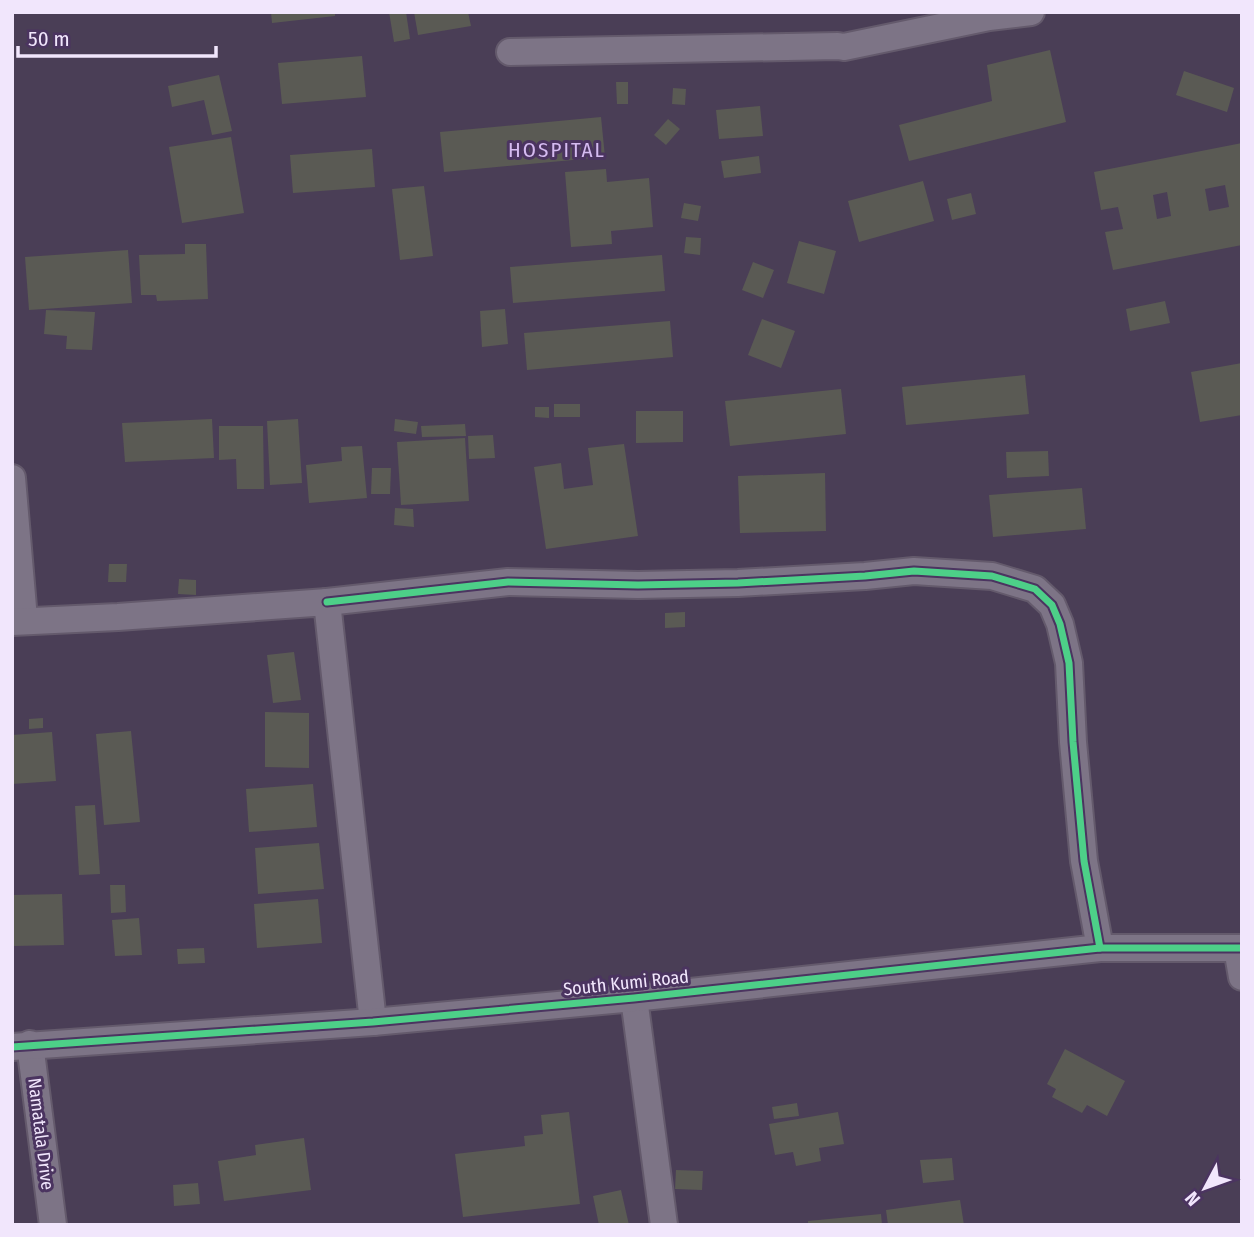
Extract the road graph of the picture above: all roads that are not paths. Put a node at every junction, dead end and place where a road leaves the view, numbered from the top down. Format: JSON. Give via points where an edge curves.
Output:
{"nodes":[{"id":1,"x":1031,"y":12,"type":"edge"},
{"id":2,"x":510,"y":52,"type":"dead end"},
{"id":3,"x":12,"y":478,"type":"edge"},
{"id":4,"x":327,"y":601,"type":"junction"},
{"id":5,"x":18,"y":620,"type":"edge"},
{"id":6,"x":1100,"y":948,"type":"junction"},
{"id":7,"x":1240,"y":948,"type":"edge"},
{"id":8,"x":1242,"y":977,"type":"edge"},
{"id":9,"x":634,"y":998,"type":"junction"},
{"id":10,"x":373,"y":1022,"type":"junction"},
{"id":11,"x":21,"y":1045,"type":"edge"},
{"id":12,"x":52,"y":1225,"type":"edge"},
{"id":13,"x":664,"y":1225,"type":"edge"}],
"edges":[{"from":1,"to":2,"type":"street","via":[[844,47]]},
{"from":3,"to":5,"type":"street"},
{"from":4,"to":5,"type":"street"},
{"from":4,"to":6,"type":"street","via":[[508,583],[738,583],[914,571],[992,576],[1035,589],[1052,605],[1069,663],[1083,850]]},
{"from":4,"to":10,"type":"street"},
{"from":6,"to":7,"type":"street","name":"South Kumi Road"},
{"from":6,"to":9,"type":"street","name":"South Kumi Road"},
{"from":7,"to":8,"type":"street"},
{"from":9,"to":10,"type":"street","name":"South Kumi Road"},
{"from":9,"to":13,"type":"street"},
{"from":10,"to":11,"type":"street","name":"South Kumi Road"},
{"from":11,"to":12,"type":"street","name":"Namatala Drive"}]}
